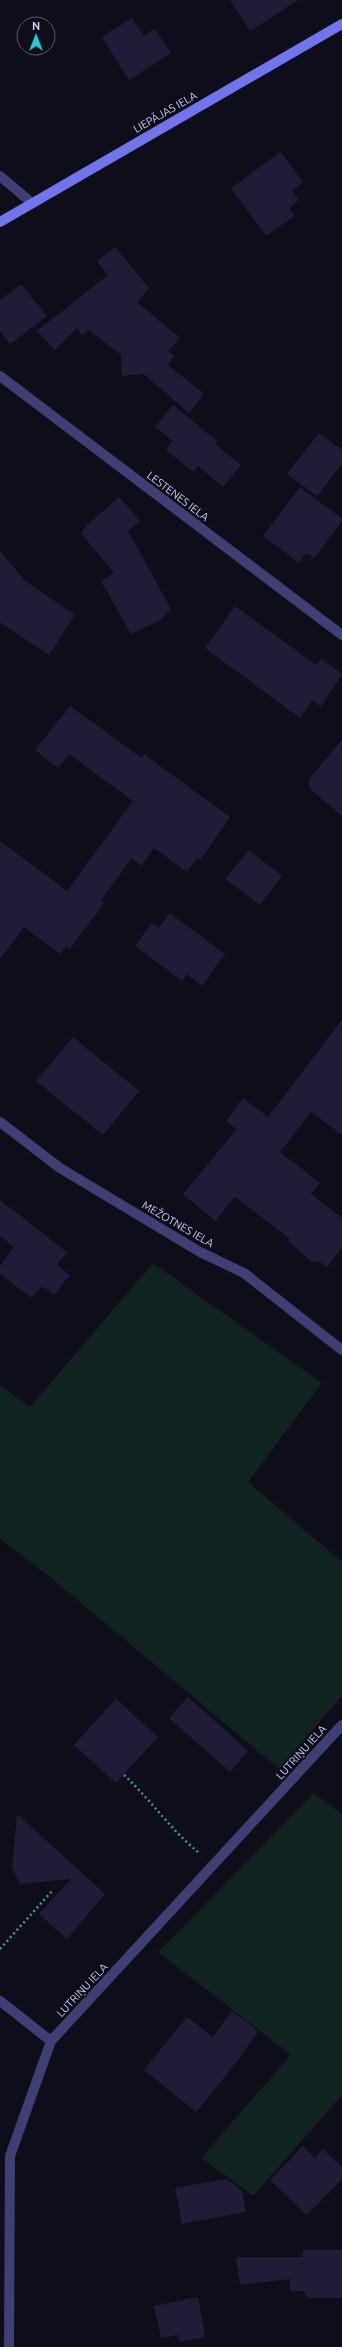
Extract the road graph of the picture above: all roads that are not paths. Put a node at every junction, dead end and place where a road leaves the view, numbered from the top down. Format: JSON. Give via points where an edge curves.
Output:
{"nodes":[{"id":1,"x":342,"y":24,"type":"edge"},
{"id":2,"x":0,"y":176,"type":"edge"},
{"id":3,"x":32,"y":203,"type":"junction"},
{"id":4,"x":0,"y":222,"type":"edge"},
{"id":5,"x":0,"y":376,"type":"edge"},
{"id":6,"x":342,"y":635,"type":"edge"},
{"id":7,"x":0,"y":1122,"type":"edge"},
{"id":8,"x":342,"y":1350,"type":"edge"},
{"id":9,"x":342,"y":1725,"type":"edge"},
{"id":10,"x":0,"y":2001,"type":"edge"},
{"id":11,"x":51,"y":2041,"type":"junction"},
{"id":12,"x":8,"y":2347,"type":"edge"}],
"edges":[{"from":1,"to":3,"type":"street","name":"LIEPĀJAS IELA"},
{"from":2,"to":3,"type":"street"},
{"from":3,"to":4,"type":"street","name":"LIEPĀJAS IELA"},
{"from":5,"to":6,"type":"street","name":"LESTENES IELA"},
{"from":7,"to":8,"type":"street","name":"MEŽOTNES IELA","via":[[60,1168],[200,1252],[244,1273]]},
{"from":9,"to":11,"type":"street","name":"LUTRIŅU IELA"},
{"from":10,"to":11,"type":"street"},
{"from":11,"to":12,"type":"street","name":"LUTRIŅU IELA","via":[[10,2156]]}]}
